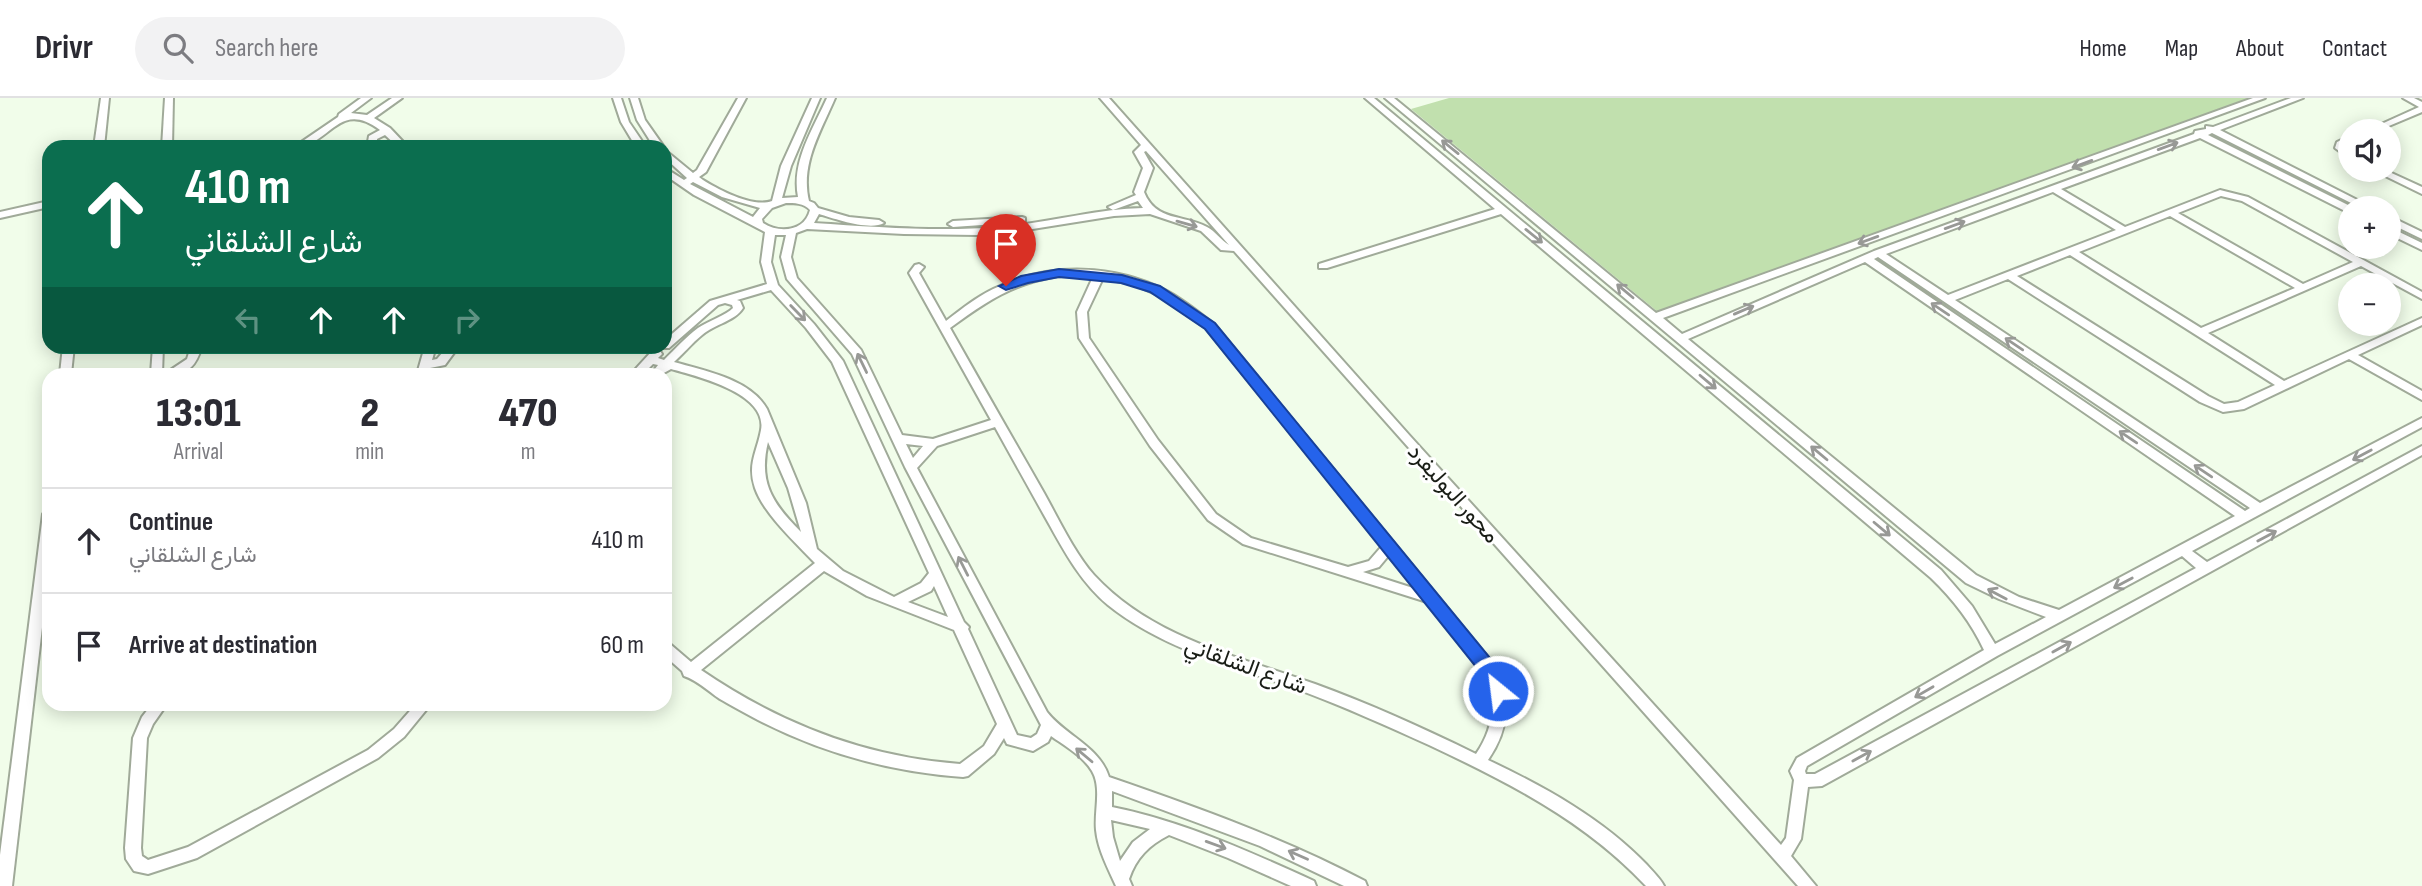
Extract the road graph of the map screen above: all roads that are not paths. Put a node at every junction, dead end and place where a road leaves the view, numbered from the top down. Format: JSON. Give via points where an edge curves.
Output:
{"nodes":[{"id":1,"x":105,"y":98,"type":"edge"},
{"id":2,"x":170,"y":98,"type":"edge"},
{"id":3,"x":367,"y":98,"type":"edge"},
{"id":4,"x":398,"y":98,"type":"edge"},
{"id":5,"x":617,"y":98,"type":"edge"},
{"id":6,"x":634,"y":98,"type":"edge"},
{"id":7,"x":742,"y":98,"type":"edge"},
{"id":8,"x":816,"y":98,"type":"edge"},
{"id":9,"x":831,"y":98,"type":"edge"},
{"id":10,"x":1104,"y":98,"type":"edge"},
{"id":11,"x":1369,"y":98,"type":"edge"},
{"id":12,"x":1389,"y":98,"type":"edge"},
{"id":13,"x":2261,"y":98,"type":"edge"},
{"id":14,"x":2299,"y":98,"type":"edge"},
{"id":15,"x":2407,"y":98,"type":"edge"},
{"id":16,"x":2422,"y":107,"type":"edge"},
{"id":17,"x":369,"y":118,"type":"junction"},
{"id":18,"x":2396,"y":119,"type":"edge"},
{"id":19,"x":2197,"y":122,"type":"junction"},
{"id":20,"x":333,"y":123,"type":"junction"},
{"id":21,"x":2185,"y":127,"type":"junction"},
{"id":22,"x":387,"y":130,"type":"junction"},
{"id":23,"x":2213,"y":130,"type":"junction"},
{"id":24,"x":2200,"y":134,"type":"junction"},
{"id":25,"x":100,"y":140,"type":"edge"},
{"id":26,"x":167,"y":140,"type":"edge"},
{"id":27,"x":309,"y":140,"type":"edge"},
{"id":28,"x":372,"y":140,"type":"edge"},
{"id":29,"x":396,"y":140,"type":"edge"},
{"id":30,"x":637,"y":140,"type":"edge"},
{"id":31,"x":654,"y":140,"type":"edge"},
{"id":32,"x":1146,"y":145,"type":"junction"},
{"id":33,"x":672,"y":162,"type":"edge"},
{"id":34,"x":672,"y":174,"type":"edge"},
{"id":35,"x":2422,"y":178,"type":"edge"},
{"id":36,"x":2401,"y":181,"type":"edge"},
{"id":37,"x":688,"y":182,"type":"junction"},
{"id":38,"x":2407,"y":184,"type":"junction"},
{"id":39,"x":2053,"y":188,"type":"junction"},
{"id":40,"x":2422,"y":191,"type":"edge"},
{"id":41,"x":2344,"y":196,"type":"edge"},
{"id":42,"x":1140,"y":197,"type":"junction"},
{"id":43,"x":804,"y":202,"type":"junction"},
{"id":44,"x":772,"y":204,"type":"junction"},
{"id":45,"x":2338,"y":204,"type":"edge"},
{"id":46,"x":42,"y":206,"type":"edge"},
{"id":47,"x":1502,"y":209,"type":"junction"},
{"id":48,"x":815,"y":210,"type":"junction"},
{"id":49,"x":1150,"y":211,"type":"junction"},
{"id":50,"x":2170,"y":212,"type":"junction"},
{"id":51,"x":0,"y":215,"type":"edge"},
{"id":52,"x":757,"y":223,"type":"junction"},
{"id":53,"x":2401,"y":225,"type":"edge"},
{"id":54,"x":799,"y":229,"type":"junction"},
{"id":55,"x":2123,"y":230,"type":"junction"},
{"id":56,"x":770,"y":232,"type":"junction"},
{"id":57,"x":2401,"y":236,"type":"edge"},
{"id":58,"x":2422,"y":236,"type":"edge"},
{"id":59,"x":2422,"y":247,"type":"edge"},
{"id":60,"x":1238,"y":248,"type":"junction"},
{"id":61,"x":2071,"y":251,"type":"junction"},
{"id":62,"x":1872,"y":255,"type":"junction"},
{"id":63,"x":2360,"y":262,"type":"junction"},
{"id":64,"x":1323,"y":266,"type":"dead end"},
{"id":65,"x":919,"y":267,"type":"dead end"},
{"id":66,"x":1099,"y":275,"type":"junction"},
{"id":67,"x":2009,"y":275,"type":"junction"},
{"id":68,"x":773,"y":286,"type":"junction"},
{"id":69,"x":2303,"y":288,"type":"junction"},
{"id":70,"x":2422,"y":296,"type":"edge"},
{"id":71,"x":1948,"y":299,"type":"junction"},
{"id":72,"x":729,"y":301,"type":"junction"},
{"id":73,"x":705,"y":314,"type":"junction"},
{"id":74,"x":1656,"y":317,"type":"junction"},
{"id":75,"x":717,"y":320,"type":"junction"},
{"id":76,"x":2422,"y":321,"type":"edge"},
{"id":77,"x":945,"y":327,"type":"junction"},
{"id":78,"x":2201,"y":332,"type":"junction"},
{"id":79,"x":1682,"y":338,"type":"junction"},
{"id":80,"x":672,"y":340,"type":"edge"},
{"id":81,"x":194,"y":354,"type":"edge"},
{"id":82,"x":448,"y":354,"type":"edge"},
{"id":83,"x":656,"y":354,"type":"edge"},
{"id":84,"x":2350,"y":355,"type":"junction"},
{"id":85,"x":650,"y":360,"type":"junction"},
{"id":86,"x":665,"y":363,"type":"junction"},
{"id":87,"x":182,"y":368,"type":"edge"},
{"id":88,"x":428,"y":368,"type":"edge"},
{"id":89,"x":643,"y":368,"type":"edge"},
{"id":90,"x":661,"y":368,"type":"edge"},
{"id":91,"x":2283,"y":385,"type":"junction"},
{"id":92,"x":2422,"y":396,"type":"edge"},
{"id":93,"x":999,"y":421,"type":"junction"},
{"id":94,"x":2422,"y":422,"type":"edge"},
{"id":95,"x":768,"y":427,"type":"junction"},
{"id":96,"x":898,"y":439,"type":"junction"},
{"id":97,"x":933,"y":443,"type":"junction"},
{"id":98,"x":2422,"y":450,"type":"edge"},
{"id":99,"x":911,"y":467,"type":"junction"},
{"id":100,"x":2260,"y":509,"type":"junction"},
{"id":101,"x":2245,"y":517,"type":"junction"},
{"id":102,"x":1388,"y":547,"type":"junction"},
{"id":103,"x":811,"y":549,"type":"junction"},
{"id":104,"x":2184,"y":551,"type":"junction"},
{"id":105,"x":823,"y":564,"type":"junction"},
{"id":106,"x":2207,"y":569,"type":"junction"},
{"id":107,"x":42,"y":572,"type":"edge"},
{"id":108,"x":1349,"y":572,"type":"junction"},
{"id":109,"x":936,"y":573,"type":"junction"},
{"id":110,"x":1430,"y":598,"type":"junction"},
{"id":111,"x":896,"y":602,"type":"junction"},
{"id":112,"x":2061,"y":616,"type":"junction"},
{"id":113,"x":961,"y":626,"type":"junction"},
{"id":114,"x":1992,"y":652,"type":"junction"},
{"id":115,"x":672,"y":655,"type":"edge"},
{"id":116,"x":689,"y":672,"type":"junction"},
{"id":117,"x":155,"y":711,"type":"edge"},
{"id":118,"x":418,"y":711,"type":"edge"},
{"id":119,"x":1005,"y":724,"type":"junction"},
{"id":120,"x":1048,"y":725,"type":"junction"},
{"id":121,"x":1479,"y":761,"type":"junction"},
{"id":122,"x":1801,"y":780,"type":"junction"},
{"id":123,"x":1103,"y":781,"type":"junction"},
{"id":124,"x":1104,"y":812,"type":"junction"},
{"id":125,"x":1170,"y":828,"type":"junction"},
{"id":126,"x":1782,"y":858,"type":"junction"},
{"id":127,"x":1122,"y":882,"type":"edge"},
{"id":128,"x":4,"y":886,"type":"edge"},
{"id":129,"x":1308,"y":886,"type":"edge"},
{"id":130,"x":1359,"y":886,"type":"edge"},
{"id":131,"x":1656,"y":886,"type":"edge"},
{"id":132,"x":1808,"y":886,"type":"edge"}],
"edges":[{"from":1,"to":25,"type":"street"},
{"from":2,"to":26,"type":"street"},
{"from":3,"to":20,"type":"street"},
{"from":4,"to":17,"type":"street"},
{"from":5,"to":30,"type":"street"},
{"from":6,"to":31,"type":"street"},
{"from":7,"to":37,"type":"street","via":[[704,168]]},
{"from":8,"to":44,"type":"street"},
{"from":9,"to":43,"type":"street","via":[[800,176]]},
{"from":10,"to":32,"type":"street","name":"محور البوليفرد"},
{"from":11,"to":47,"type":"street"},
{"from":74,"to":12,"type":"street","one_way":true},
{"from":13,"to":19,"type":"street"},
{"from":14,"to":23,"type":"street"},
{"from":15,"to":16,"type":"street"},
{"from":16,"to":18,"type":"street"},
{"from":17,"to":20,"type":"street","via":[[354,116]]},
{"from":17,"to":22,"type":"street"},
{"from":19,"to":21,"type":"street"},
{"from":19,"to":23,"type":"street"},
{"from":20,"to":27,"type":"street"},
{"from":21,"to":24,"type":"street"},
{"from":21,"to":74,"type":"street","one_way":true},
{"from":22,"to":28,"type":"street"},
{"from":22,"to":29,"type":"street"},
{"from":23,"to":24,"type":"street"},
{"from":23,"to":41,"type":"street"},
{"from":39,"to":24,"type":"street","one_way":true},
{"from":24,"to":45,"type":"street"},
{"from":32,"to":42,"type":"street","via":[[1139,152],[1148,168]]},
{"from":32,"to":60,"type":"street","name":"محور البوليفرد"},
{"from":33,"to":37,"type":"street"},
{"from":34,"to":37,"type":"street"},
{"from":35,"to":38,"type":"street"},
{"from":36,"to":38,"type":"street"},
{"from":37,"to":44,"type":"street","via":[[740,202]]},
{"from":37,"to":52,"type":"street"},
{"from":38,"to":40,"type":"street"},
{"from":39,"to":55,"type":"street"},
{"from":62,"to":39,"type":"street","one_way":true},
{"from":42,"to":48,"type":"street","via":[[1123,205],[1049,217],[952,224],[848,220]]},
{"from":42,"to":49,"type":"street"},
{"from":43,"to":44,"type":"street"},
{"from":43,"to":48,"type":"street"},
{"from":44,"to":52,"type":"street","via":[[760,212]]},
{"from":46,"to":51,"type":"street"},
{"from":47,"to":64,"type":"street"},
{"from":47,"to":114,"type":"street","one_way":true,"via":[[1936,574],[1962,600]]},
{"from":48,"to":54,"type":"street","via":[[814,218]]},
{"from":49,"to":54,"type":"street","via":[[975,232]]},
{"from":49,"to":60,"type":"street","one_way":true,"via":[[1202,228],[1225,248]]},
{"from":50,"to":55,"type":"street"},
{"from":50,"to":63,"type":"street","via":[[2214,194],[2237,196]]},
{"from":50,"to":69,"type":"street"},
{"from":52,"to":56,"type":"street"},
{"from":53,"to":58,"type":"street"},
{"from":54,"to":56,"type":"street"},
{"from":96,"to":54,"type":"street","one_way":true,"via":[[857,353],[792,279],[786,257]]},
{"from":55,"to":61,"type":"street"},
{"from":56,"to":68,"type":"street","via":[[766,262]]},
{"from":57,"to":59,"type":"street"},
{"from":60,"to":126,"type":"street","name":"محور البوليفرد"},
{"from":61,"to":67,"type":"street"},
{"from":61,"to":78,"type":"street"},
{"from":62,"to":71,"type":"street"},
{"from":79,"to":62,"type":"street","one_way":true},
{"from":101,"to":62,"type":"street","one_way":true},
{"from":63,"to":69,"type":"street"},
{"from":63,"to":70,"type":"street"},
{"from":65,"to":77,"type":"street","name":"شارع الشلقاني","via":[[914,273]]},
{"from":66,"to":77,"type":"street","via":[[1059,273],[1026,279],[988,296]]},
{"from":66,"to":102,"type":"street","via":[[1155,289],[1210,326]]},
{"from":66,"to":108,"type":"street","via":[[1082,312],[1084,338],[1154,443],[1206,510],[1247,541]]},
{"from":67,"to":71,"type":"street"},
{"from":67,"to":91,"type":"street","via":[[2212,405],[2233,409]]},
{"from":68,"to":72,"type":"street"},
{"from":68,"to":109,"type":"street","one_way":true,"via":[[837,361]]},
{"from":69,"to":78,"type":"street"},
{"from":100,"to":71,"type":"street","one_way":true},
{"from":72,"to":73,"type":"street","via":[[714,303]]},
{"from":72,"to":75,"type":"street","via":[[738,308]]},
{"from":73,"to":75,"type":"street"},
{"from":73,"to":80,"type":"street"},
{"from":74,"to":79,"type":"street"},
{"from":75,"to":86,"type":"street"},
{"from":76,"to":84,"type":"street"},
{"from":77,"to":93,"type":"street","name":"شارع الشلقاني"},
{"from":78,"to":91,"type":"street"},
{"from":112,"to":79,"type":"street","one_way":true,"via":[[1999,596],[1971,579]]},
{"from":81,"to":87,"type":"street"},
{"from":82,"to":88,"type":"street"},
{"from":83,"to":85,"type":"street"},
{"from":84,"to":91,"type":"street"},
{"from":84,"to":92,"type":"street"},
{"from":85,"to":86,"type":"street"},
{"from":85,"to":89,"type":"street"},
{"from":86,"to":90,"type":"street"},
{"from":86,"to":95,"type":"street","via":[[753,398]]},
{"from":93,"to":97,"type":"street"},
{"from":93,"to":121,"type":"street","name":"شارع الشلقاني","via":[[1089,578],[1124,610],[1186,644],[1353,705]]},
{"from":94,"to":100,"type":"street","one_way":true},
{"from":95,"to":103,"type":"street","via":[[801,506]]},
{"from":95,"to":103,"type":"street","via":[[757,461],[761,490],[780,519]]},
{"from":96,"to":97,"type":"street"},
{"from":96,"to":99,"type":"street"},
{"from":97,"to":99,"type":"street"},
{"from":106,"to":98,"type":"street","one_way":true},
{"from":120,"to":99,"type":"street","one_way":true},
{"from":100,"to":101,"type":"street"},
{"from":101,"to":104,"type":"street"},
{"from":102,"to":108,"type":"street","via":[[1374,564]]},
{"from":102,"to":110,"type":"street"},
{"from":103,"to":105,"type":"street"},
{"from":104,"to":106,"type":"street"},
{"from":104,"to":112,"type":"street","one_way":true},
{"from":105,"to":111,"type":"street"},
{"from":105,"to":116,"type":"street"},
{"from":122,"to":106,"type":"street","one_way":true,"via":[[1817,781]]},
{"from":107,"to":128,"type":"street"},
{"from":108,"to":110,"type":"street"},
{"from":109,"to":111,"type":"street","via":[[926,587]]},
{"from":109,"to":113,"type":"street"},
{"from":110,"to":121,"type":"street","via":[[1489,669],[1498,691],[1499,726]]},
{"from":111,"to":113,"type":"street"},
{"from":112,"to":114,"type":"street"},
{"from":113,"to":119,"type":"street"},
{"from":114,"to":122,"type":"street","one_way":true,"via":[[1802,762],[1797,771]]},
{"from":115,"to":116,"type":"street"},
{"from":116,"to":119,"type":"street","via":[[727,697],[829,744],[935,770],[963,771],[989,750]]},
{"from":117,"to":118,"type":"street","via":[[142,730],[139,748],[133,848],[134,859],[148,867],[192,853],[365,759],[387,744]]},
{"from":119,"to":120,"type":"street","via":[[1012,740],[1033,745],[1043,738]]},
{"from":123,"to":120,"type":"street","one_way":true,"via":[[1091,760]]},
{"from":121,"to":131,"type":"street","name":"شارع الشلقاني","via":[[1590,824]]},
{"from":122,"to":126,"type":"street","via":[[1793,839]]},
{"from":123,"to":124,"type":"street"},
{"from":130,"to":123,"type":"street","one_way":true,"via":[[1249,833]]},
{"from":124,"to":125,"type":"street"},
{"from":124,"to":127,"type":"street","via":[[1106,840]]},
{"from":125,"to":127,"type":"street","via":[[1134,851]]},
{"from":125,"to":129,"type":"street","one_way":true},
{"from":126,"to":132,"type":"street","name":"محور البوليفرد"}]}
